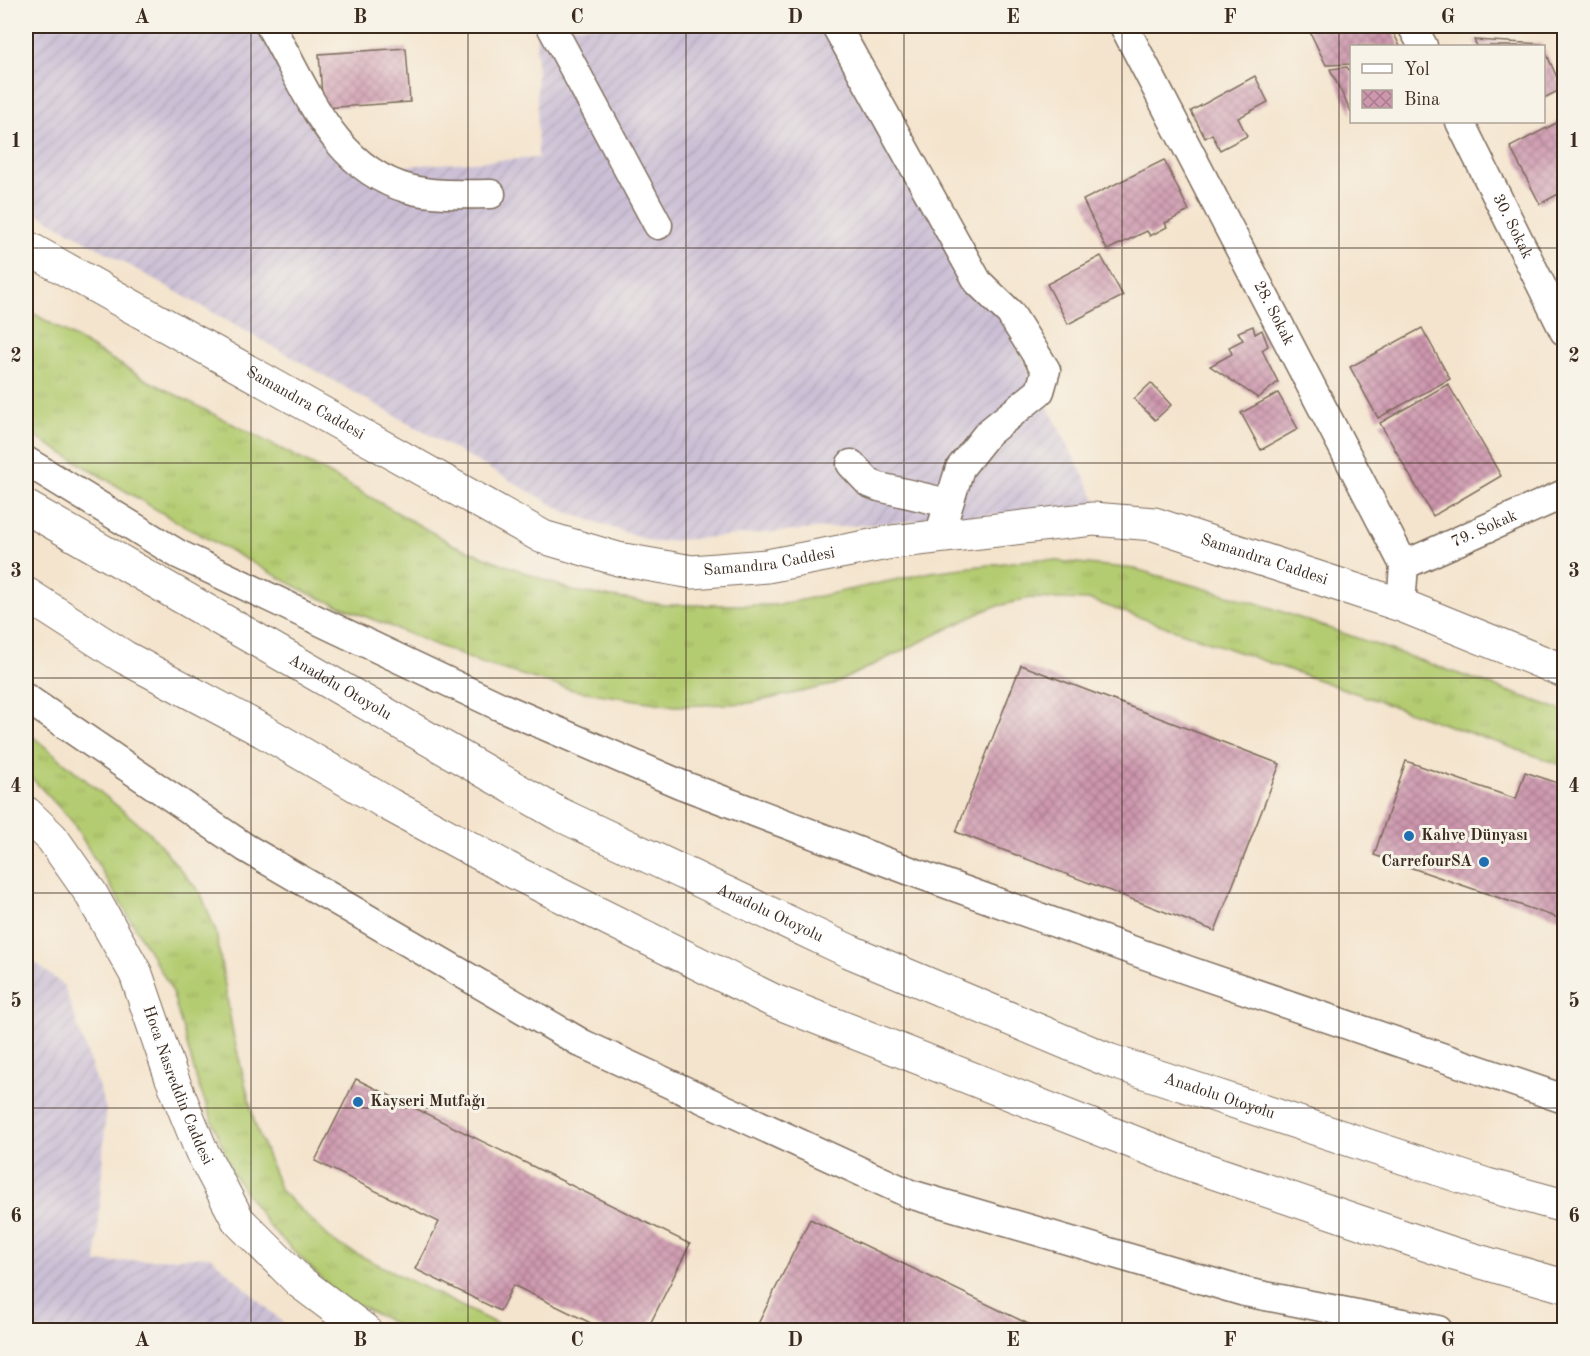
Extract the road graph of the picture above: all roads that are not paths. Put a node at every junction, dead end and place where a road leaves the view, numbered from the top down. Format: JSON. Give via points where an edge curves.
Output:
{"nodes":[{"id":1,"x":270,"y":26,"type":"edge"},
{"id":2,"x":551,"y":26,"type":"edge"},
{"id":3,"x":837,"y":26,"type":"edge"},
{"id":4,"x":1124,"y":26,"type":"edge"},
{"id":5,"x":1412,"y":26,"type":"edge"},
{"id":6,"x":1422,"y":45,"type":"edge"},
{"id":7,"x":1460,"y":123,"type":"edge"},
{"id":8,"x":491,"y":194,"type":"dead end"},
{"id":9,"x":658,"y":225,"type":"dead end"},
{"id":10,"x":26,"y":247,"type":"edge"},
{"id":11,"x":1564,"y":331,"type":"edge"},
{"id":12,"x":26,"y":461,"type":"edge"},
{"id":13,"x":851,"y":464,"type":"dead end"},
{"id":14,"x":1564,"y":494,"type":"edge"},
{"id":15,"x":948,"y":503,"type":"junction"},
{"id":16,"x":26,"y":507,"type":"edge"},
{"id":17,"x":939,"y":536,"type":"junction"},
{"id":18,"x":1404,"y":565,"type":"junction"},
{"id":19,"x":26,"y":594,"type":"edge"},
{"id":20,"x":1401,"y":605,"type":"junction"},
{"id":21,"x":1564,"y":671,"type":"edge"},
{"id":22,"x":26,"y":698,"type":"edge"},
{"id":23,"x":26,"y":813,"type":"edge"},
{"id":24,"x":1564,"y":1098,"type":"edge"},
{"id":25,"x":1564,"y":1206,"type":"edge"},
{"id":26,"x":1564,"y":1286,"type":"edge"},
{"id":27,"x":364,"y":1330,"type":"edge"},
{"id":28,"x":1438,"y":1330,"type":"edge"}],
"edges":[{"from":1,"to":8,"type":"street","via":[[324,124],[354,159],[408,188]]},
{"from":2,"to":9,"type":"street"},
{"from":3,"to":15,"type":"street","via":[[978,282],[1010,313],[1046,370],[1040,391],[971,451],[960,468]]},
{"from":4,"to":18,"type":"street","name":"28. Sokak"},
{"from":5,"to":6,"type":"street"},
{"from":7,"to":11,"type":"street","name":"30. Sokak"},
{"from":10,"to":17,"type":"main road","name":"Samandıra Caddesi","via":[[543,537],[618,559],[692,573],[767,566]]},
{"from":12,"to":24,"type":"street","via":[[178,554],[499,706],[680,784],[1190,971]]},
{"from":13,"to":15,"type":"street","via":[[869,483]]},
{"from":14,"to":18,"type":"street","name":"79. Sokak"},
{"from":15,"to":17,"type":"street"},
{"from":16,"to":25,"type":"main road","name":"Anadolu Otoyolu","via":[[560,814],[849,951],[1108,1060],[1476,1182]]},
{"from":17,"to":20,"type":"main road","name":"Samandıra Caddesi","via":[[1093,519],[1154,524]]},
{"from":18,"to":20,"type":"street"},
{"from":19,"to":26,"type":"main road","via":[[124,657],[390,805],[516,873],[772,1000],[1190,1164],[1454,1254]]},
{"from":20,"to":21,"type":"main road","name":"Samandıra Caddesi"},
{"from":22,"to":28,"type":"street","via":[[246,848],[583,1044],[910,1194],[1245,1292]]},
{"from":23,"to":27,"type":"main road","name":"Hoca Nasreddin Caddesi","via":[[52,838],[90,892],[136,974],[201,1150],[238,1220],[300,1282]]}]}
